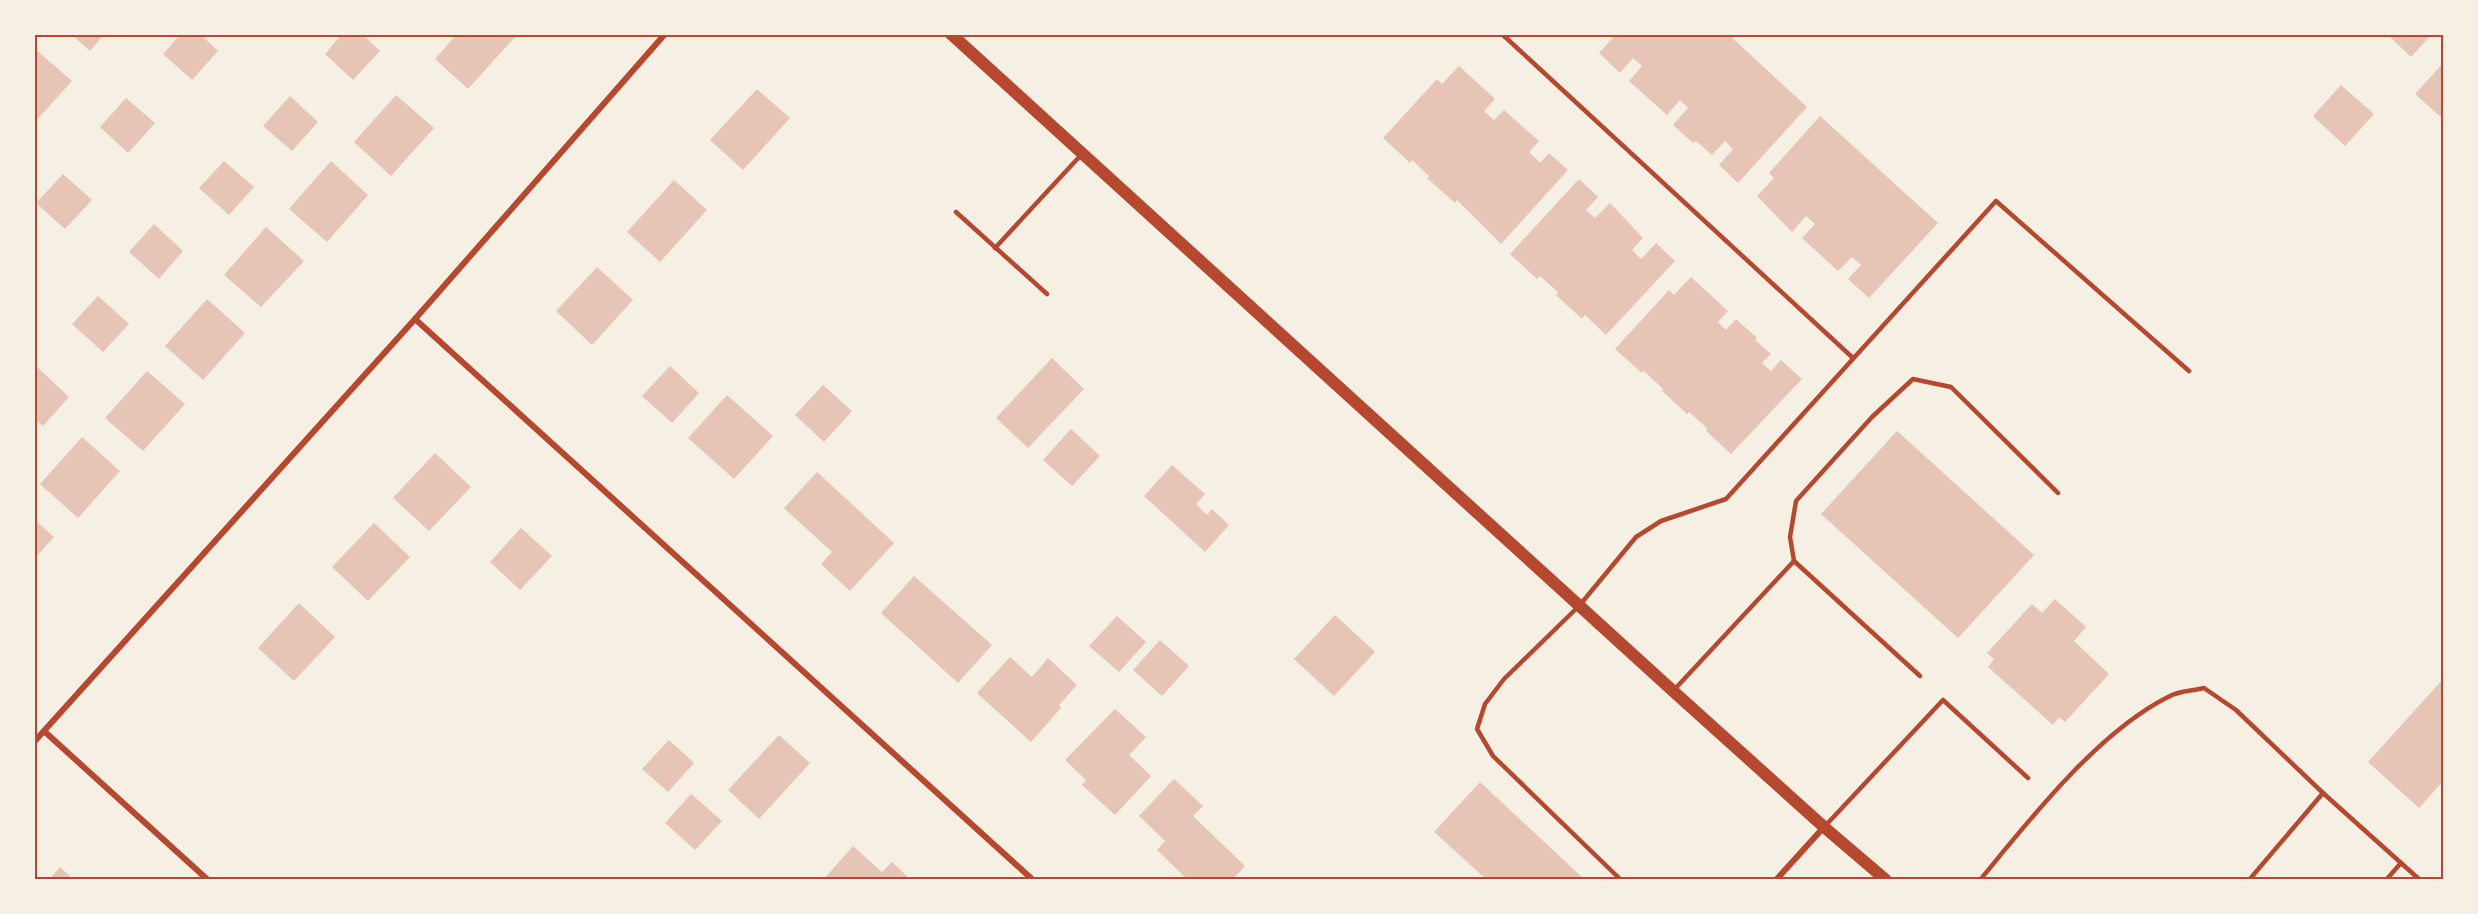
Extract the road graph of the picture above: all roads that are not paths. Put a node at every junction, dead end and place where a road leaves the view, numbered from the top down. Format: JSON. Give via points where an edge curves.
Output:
{"nodes":[{"id":1,"x":665,"y":34,"type":"edge"},
{"id":2,"x":951,"y":34,"type":"edge"},
{"id":3,"x":1503,"y":35,"type":"edge"},
{"id":4,"x":1081,"y":155,"type":"junction"},
{"id":5,"x":956,"y":212,"type":"dead end"},
{"id":6,"x":995,"y":248,"type":"junction"},
{"id":7,"x":1047,"y":294,"type":"dead end"},
{"id":8,"x":415,"y":319,"type":"junction"},
{"id":9,"x":1853,"y":358,"type":"junction"},
{"id":10,"x":2188,"y":371,"type":"dead end"},
{"id":11,"x":2058,"y":493,"type":"dead end"},
{"id":12,"x":1794,"y":561,"type":"junction"},
{"id":13,"x":1579,"y":606,"type":"junction"},
{"id":14,"x":1920,"y":676,"type":"dead end"},
{"id":15,"x":1673,"y":691,"type":"junction"},
{"id":16,"x":44,"y":731,"type":"junction"},
{"id":17,"x":34,"y":742,"type":"edge"},
{"id":18,"x":2028,"y":778,"type":"dead end"},
{"id":19,"x":2323,"y":793,"type":"junction"},
{"id":20,"x":1824,"y":827,"type":"junction"},
{"id":21,"x":2401,"y":863,"type":"junction"},
{"id":22,"x":208,"y":879,"type":"edge"},
{"id":23,"x":1033,"y":879,"type":"edge"},
{"id":24,"x":1621,"y":879,"type":"edge"},
{"id":25,"x":1776,"y":879,"type":"edge"},
{"id":26,"x":1886,"y":879,"type":"edge"},
{"id":27,"x":1980,"y":879,"type":"edge"},
{"id":28,"x":2249,"y":879,"type":"edge"},
{"id":29,"x":2386,"y":879,"type":"edge"},
{"id":30,"x":2420,"y":879,"type":"edge"}],
"edges":[{"from":1,"to":8,"type":"street"},
{"from":2,"to":4,"type":"main road"},
{"from":3,"to":9,"type":"lane"},
{"from":4,"to":6,"type":"lane"},
{"from":4,"to":13,"type":"main road"},
{"from":5,"to":6,"type":"lane"},
{"from":6,"to":7,"type":"lane"},
{"from":8,"to":16,"type":"street"},
{"from":8,"to":23,"type":"street"},
{"from":9,"to":10,"type":"lane","via":[[1996,201]]},
{"from":9,"to":13,"type":"lane","via":[[1726,499],[1661,521],[1635,537]]},
{"from":11,"to":12,"type":"lane","via":[[1951,387],[1913,379],[1872,417],[1796,501],[1790,537]]},
{"from":12,"to":14,"type":"lane"},
{"from":12,"to":15,"type":"lane"},
{"from":13,"to":15,"type":"main road"},
{"from":13,"to":24,"type":"lane","via":[[1504,679],[1485,704],[1477,729],[1493,756]]},
{"from":15,"to":20,"type":"main road"},
{"from":16,"to":17,"type":"street"},
{"from":16,"to":22,"type":"street"},
{"from":18,"to":20,"type":"lane","via":[[1943,700]]},
{"from":19,"to":21,"type":"lane"},
{"from":19,"to":27,"type":"lane","via":[[2236,710],[2204,688],[2170,695],[2131,718],[2088,757]]},
{"from":19,"to":28,"type":"lane"},
{"from":20,"to":25,"type":"street"},
{"from":20,"to":26,"type":"main road"},
{"from":21,"to":29,"type":"lane"},
{"from":21,"to":30,"type":"lane"}]}
